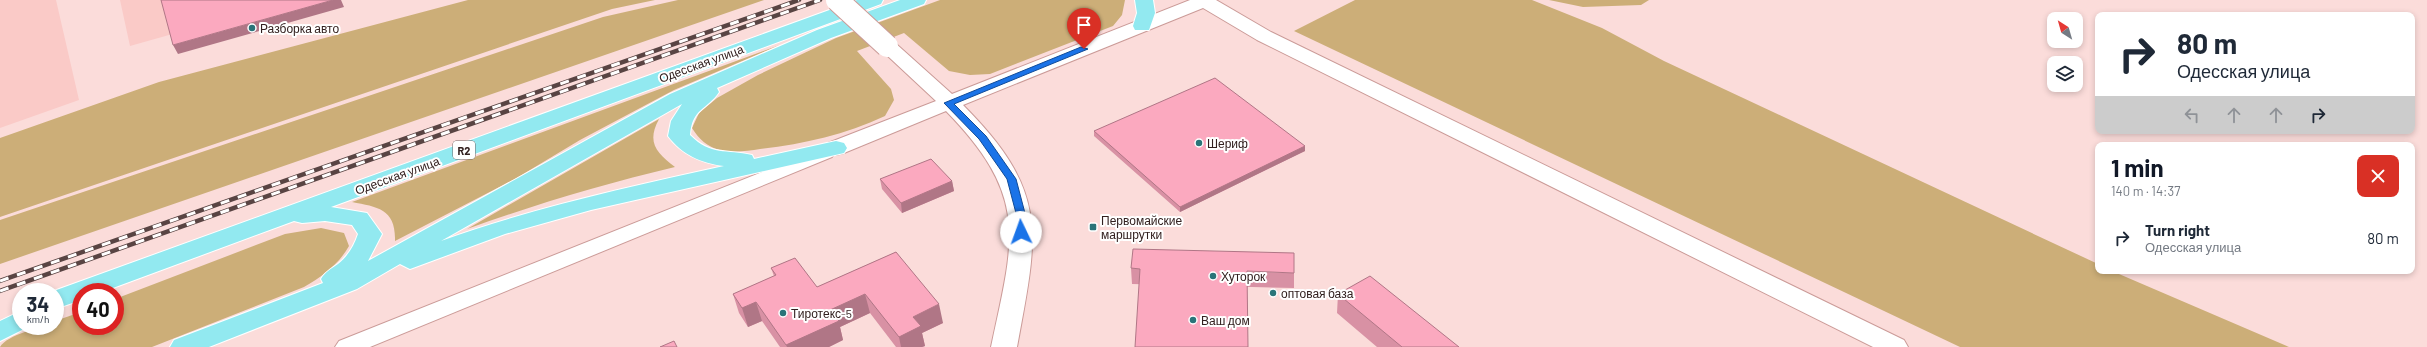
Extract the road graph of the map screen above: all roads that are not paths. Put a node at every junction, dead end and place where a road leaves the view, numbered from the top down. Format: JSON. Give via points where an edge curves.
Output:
{"nodes":[{"id":1,"x":837,"y":0,"type":"edge"},
{"id":2,"x":874,"y":0,"type":"edge"},
{"id":3,"x":917,"y":0,"type":"edge"},
{"id":4,"x":1144,"y":0,"type":"edge"},
{"id":5,"x":1205,"y":0,"type":"edge"},
{"id":6,"x":1142,"y":26,"type":"junction"},
{"id":7,"x":742,"y":68,"type":"junction"},
{"id":8,"x":949,"y":103,"type":"junction"},
{"id":9,"x":836,"y":148,"type":"junction"},
{"id":10,"x":773,"y":161,"type":"junction"},
{"id":11,"x":282,"y":217,"type":"junction"},
{"id":12,"x":348,"y":283,"type":"junction"},
{"id":13,"x":64,"y":297,"type":"edge"},
{"id":14,"x":293,"y":304,"type":"junction"},
{"id":15,"x":12,"y":316,"type":"edge"},
{"id":16,"x":0,"y":320,"type":"edge"},
{"id":17,"x":12,"y":325,"type":"edge"},
{"id":18,"x":0,"y":332,"type":"edge"},
{"id":19,"x":183,"y":347,"type":"edge"},
{"id":20,"x":347,"y":347,"type":"edge"},
{"id":21,"x":1004,"y":347,"type":"edge"},
{"id":22,"x":1895,"y":347,"type":"edge"}],
"edges":[{"from":1,"to":8,"type":"street","bridge":true},
{"from":2,"to":11,"type":"main road","name":"Одесская улица","number":"R2"},
{"from":3,"to":7,"type":"main road","name":"Одесская улица"},
{"from":4,"to":6,"type":"main road","via":[[1146,13]]},
{"from":5,"to":6,"type":"street"},
{"from":5,"to":22,"type":"street","via":[[1264,36]]},
{"from":6,"to":8,"type":"street"},
{"from":7,"to":10,"type":"main road","via":[[689,107],[679,122],[679,136],[690,149],[716,160]]},
{"from":7,"to":12,"type":"main road","name":"Одесская улица","via":[[677,98]]},
{"from":8,"to":9,"type":"street"},
{"from":8,"to":21,"type":"street","via":[[982,138],[1011,179],[1021,217],[1020,261]]},
{"from":9,"to":10,"type":"main road"},
{"from":9,"to":20,"type":"street"},
{"from":10,"to":12,"type":"main road","via":[[588,203],[504,227]]},
{"from":11,"to":13,"type":"main road","name":"Одесская улица","number":"R2"},
{"from":11,"to":14,"type":"main road","via":[[325,214],[359,218],[370,234],[363,254],[346,271]]},
{"from":12,"to":14,"type":"main road","name":"Одесская улица"},
{"from":14,"to":19,"type":"main road","name":"Одесская улица"},
{"from":15,"to":16,"type":"main road"},
{"from":17,"to":18,"type":"main road"}]}
